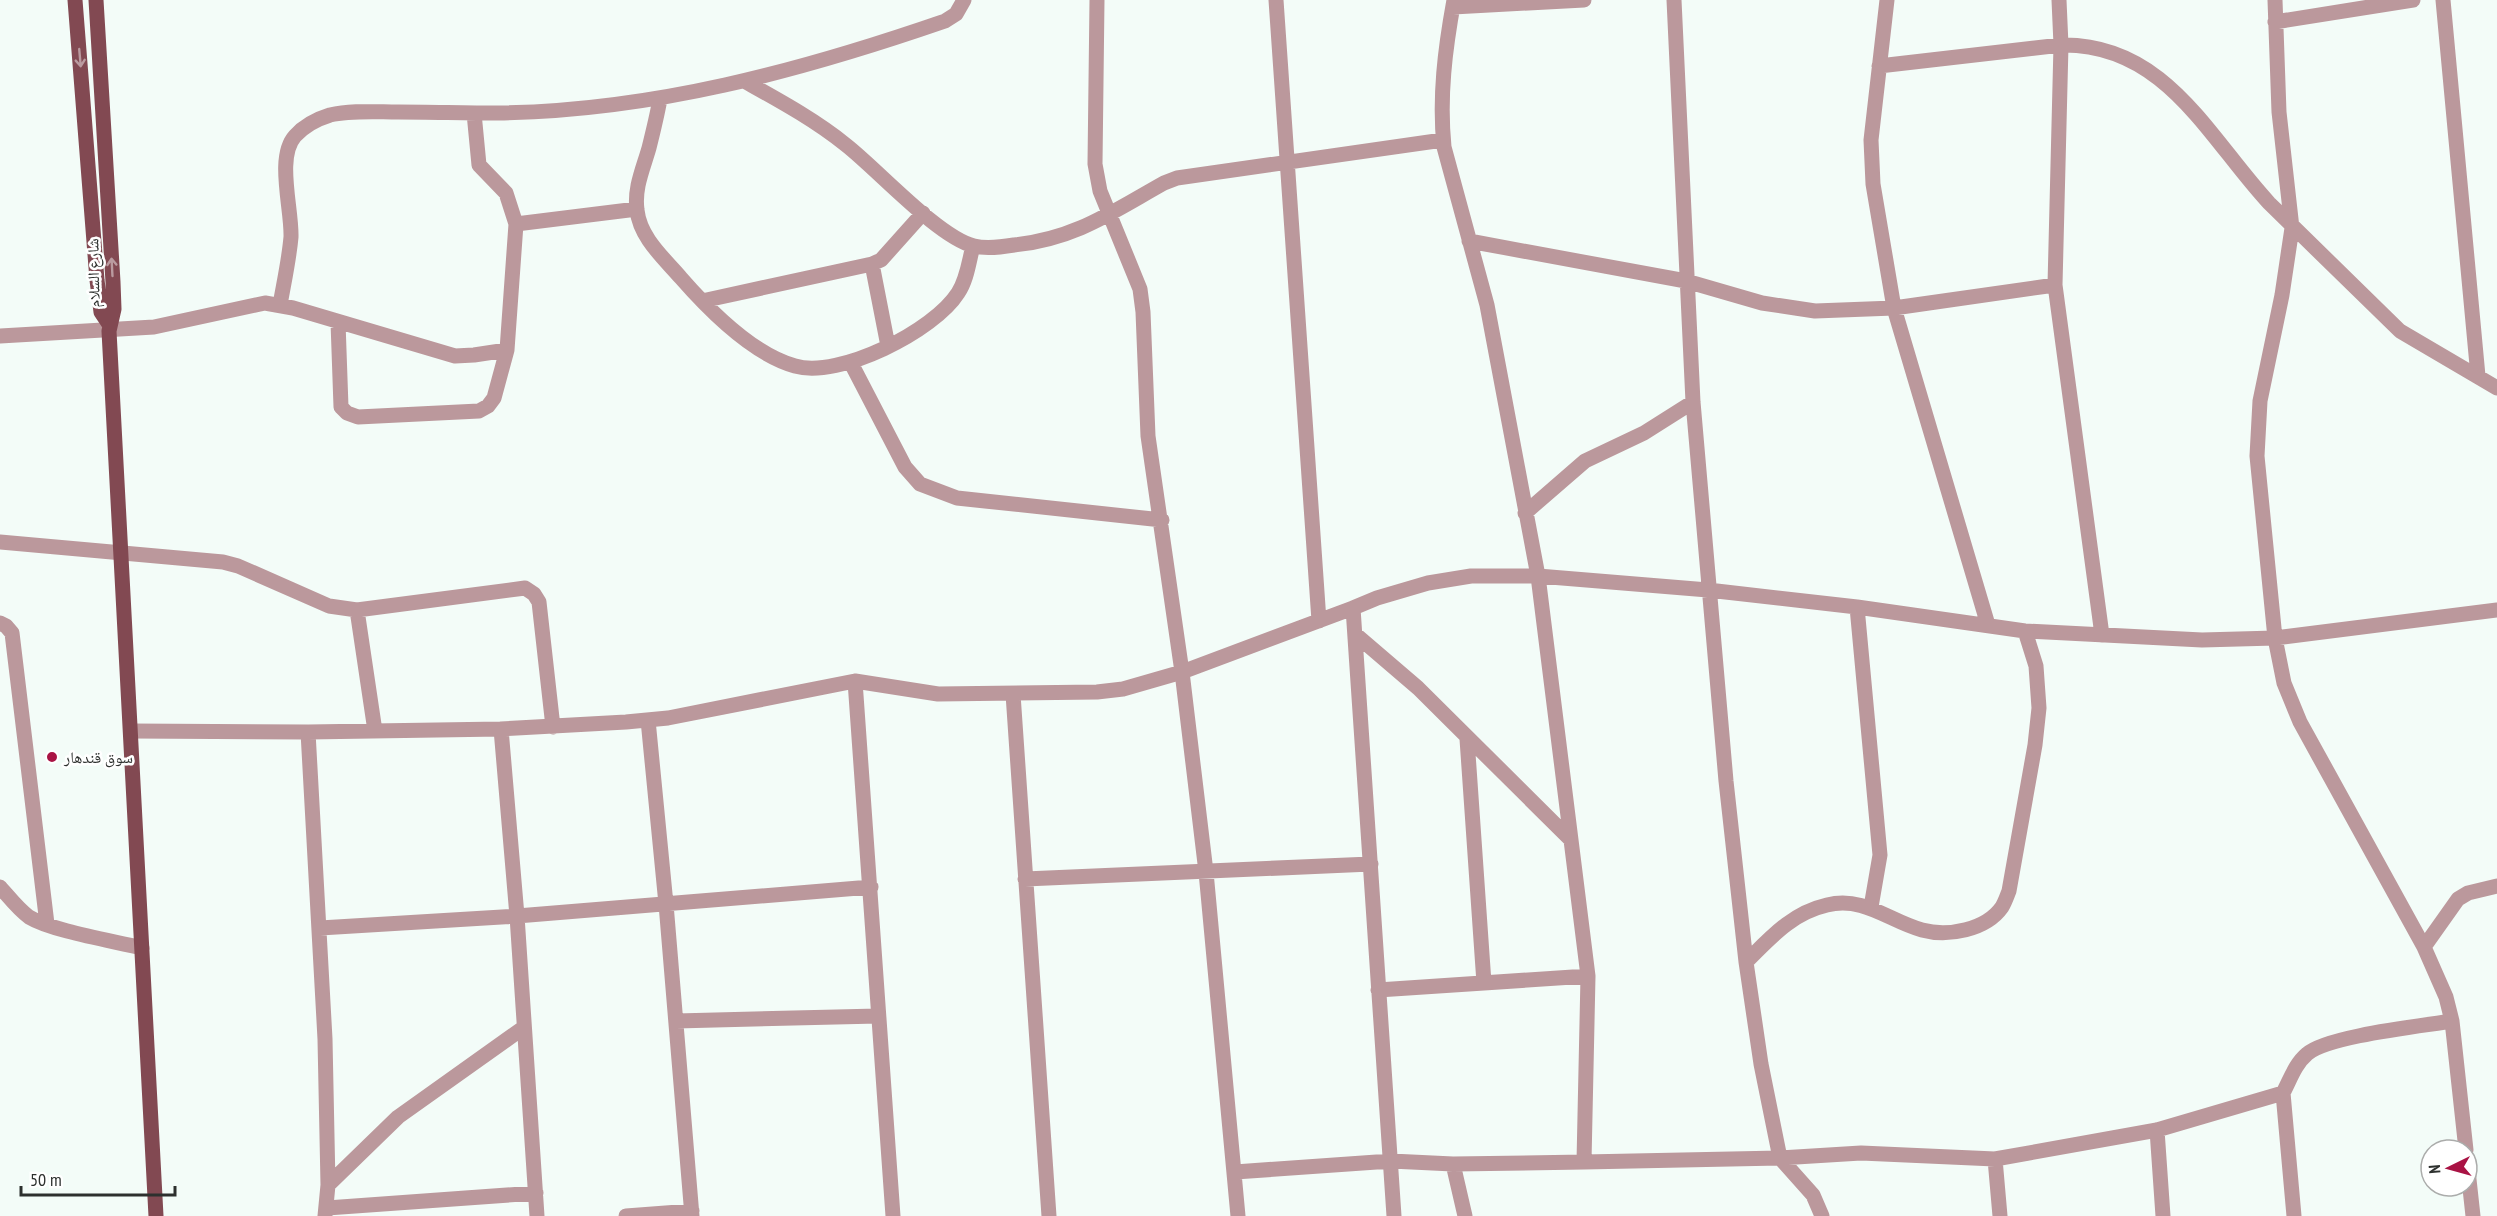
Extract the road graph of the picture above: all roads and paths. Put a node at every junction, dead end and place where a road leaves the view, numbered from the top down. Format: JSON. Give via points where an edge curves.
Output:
{"nodes":[{"id":1,"x":75,"y":0,"type":"edge"},
{"id":2,"x":96,"y":0,"type":"edge"},
{"id":3,"x":964,"y":0,"type":"edge"},
{"id":4,"x":1097,"y":0,"type":"edge"},
{"id":5,"x":1276,"y":0,"type":"edge"},
{"id":6,"x":1584,"y":0,"type":"edge"},
{"id":7,"x":1674,"y":0,"type":"edge"},
{"id":8,"x":1887,"y":0,"type":"edge"},
{"id":9,"x":2059,"y":0,"type":"edge"},
{"id":10,"x":2275,"y":0,"type":"edge"},
{"id":11,"x":2413,"y":0,"type":"edge"},
{"id":12,"x":2443,"y":0,"type":"edge"},
{"id":13,"x":1453,"y":4,"type":"edge"},
{"id":14,"x":2276,"y":22,"type":"junction"},
{"id":15,"x":2061,"y":45,"type":"junction"},
{"id":16,"x":1879,"y":66,"type":"junction"},
{"id":17,"x":746,"y":82,"type":"junction"},
{"id":18,"x":660,"y":99,"type":"junction"},
{"id":19,"x":474,"y":113,"type":"junction"},
{"id":20,"x":1443,"y":140,"type":"junction"},
{"id":21,"x":1287,"y":162,"type":"junction"},
{"id":22,"x":637,"y":209,"type":"junction"},
{"id":23,"x":923,"y":213,"type":"junction"},
{"id":24,"x":1109,"y":214,"type":"junction"},
{"id":25,"x":516,"y":224,"type":"junction"},
{"id":26,"x":2292,"y":228,"type":"junction"},
{"id":27,"x":1469,"y":241,"type":"junction"},
{"id":28,"x":973,"y":246,"type":"junction"},
{"id":29,"x":872,"y":264,"type":"junction"},
{"id":30,"x":1686,"y":281,"type":"junction"},
{"id":31,"x":2055,"y":285,"type":"junction"},
{"id":32,"x":702,"y":301,"type":"junction"},
{"id":33,"x":280,"y":304,"type":"junction"},
{"id":34,"x":1893,"y":308,"type":"junction"},
{"id":35,"x":338,"y":322,"type":"junction"},
{"id":36,"x":109,"y":328,"type":"junction"},
{"id":37,"x":0,"y":336,"type":"edge"},
{"id":38,"x":888,"y":346,"type":"junction"},
{"id":39,"x":507,"y":350,"type":"junction"},
{"id":40,"x":851,"y":363,"type":"junction"},
{"id":41,"x":2478,"y":376,"type":"junction"},
{"id":42,"x":2497,"y":388,"type":"edge"},
{"id":43,"x":1693,"y":402,"type":"junction"},
{"id":44,"x":1525,"y":513,"type":"junction"},
{"id":45,"x":1162,"y":520,"type":"junction"},
{"id":46,"x":0,"y":542,"type":"edge"},
{"id":47,"x":121,"y":553,"type":"junction"},
{"id":48,"x":1538,"y":576,"type":"junction"},
{"id":49,"x":1708,"y":590,"type":"junction"},
{"id":50,"x":1857,"y":607,"type":"junction"},
{"id":51,"x":1353,"y":608,"type":"junction"},
{"id":52,"x":357,"y":610,"type":"junction"},
{"id":53,"x":2497,"y":610,"type":"edge"},
{"id":54,"x":1319,"y":621,"type":"junction"},
{"id":55,"x":0,"y":623,"type":"edge"},
{"id":56,"x":1988,"y":625,"type":"junction"},
{"id":57,"x":2025,"y":631,"type":"junction"},
{"id":58,"x":1355,"y":634,"type":"junction"},
{"id":59,"x":2102,"y":635,"type":"junction"},
{"id":60,"x":2275,"y":638,"type":"junction"},
{"id":61,"x":1182,"y":672,"type":"junction"},
{"id":62,"x":855,"y":681,"type":"junction"},
{"id":63,"x":1013,"y":694,"type":"junction"},
{"id":64,"x":648,"y":720,"type":"junction"},
{"id":65,"x":553,"y":727,"type":"junction"},
{"id":66,"x":501,"y":729,"type":"junction"},
{"id":67,"x":131,"y":731,"type":"junction"},
{"id":68,"x":375,"y":731,"type":"junction"},
{"id":69,"x":308,"y":732,"type":"junction"},
{"id":70,"x":1467,"y":739,"type":"junction"},
{"id":71,"x":1571,"y":840,"type":"junction"},
{"id":72,"x":1371,"y":864,"type":"junction"},
{"id":73,"x":1206,"y":872,"type":"junction"},
{"id":74,"x":1025,"y":879,"type":"junction"},
{"id":75,"x":2497,"y":886,"type":"edge"},
{"id":76,"x":0,"y":887,"type":"edge"},
{"id":77,"x":871,"y":888,"type":"junction"},
{"id":78,"x":666,"y":904,"type":"junction"},
{"id":79,"x":1871,"y":907,"type":"junction"},
{"id":80,"x":517,"y":916,"type":"junction"},
{"id":81,"x":47,"y":924,"type":"junction"},
{"id":82,"x":320,"y":928,"type":"junction"},
{"id":83,"x":2424,"y":947,"type":"junction"},
{"id":84,"x":142,"y":948,"type":"junction"},
{"id":85,"x":1746,"y":962,"type":"junction"},
{"id":86,"x":1588,"y":976,"type":"junction"},
{"id":87,"x":1484,"y":983,"type":"junction"},
{"id":88,"x":1378,"y":990,"type":"junction"},
{"id":89,"x":878,"y":1016,"type":"junction"},
{"id":90,"x":676,"y":1021,"type":"junction"},
{"id":91,"x":2452,"y":1021,"type":"junction"},
{"id":92,"x":523,"y":1028,"type":"junction"},
{"id":93,"x":2283,"y":1093,"type":"junction"},
{"id":94,"x":2157,"y":1130,"type":"junction"},
{"id":95,"x":2465,"y":1138,"type":"edge"},
{"id":96,"x":1780,"y":1158,"type":"junction"},
{"id":97,"x":1995,"y":1159,"type":"junction"},
{"id":98,"x":1391,"y":1161,"type":"junction"},
{"id":99,"x":1584,"y":1162,"type":"junction"},
{"id":100,"x":1453,"y":1164,"type":"junction"},
{"id":101,"x":1235,"y":1172,"type":"junction"},
{"id":102,"x":328,"y":1185,"type":"junction"},
{"id":103,"x":536,"y":1193,"type":"junction"},
{"id":104,"x":2471,"y":1198,"type":"edge"},
{"id":105,"x":326,"y":1212,"type":"edge"},
{"id":106,"x":692,"y":1214,"type":"edge"},
{"id":107,"x":156,"y":1216,"type":"edge"},
{"id":108,"x":537,"y":1216,"type":"edge"},
{"id":109,"x":626,"y":1216,"type":"edge"},
{"id":110,"x":893,"y":1216,"type":"edge"},
{"id":111,"x":1049,"y":1216,"type":"edge"},
{"id":112,"x":1238,"y":1216,"type":"edge"},
{"id":113,"x":1394,"y":1216,"type":"edge"},
{"id":114,"x":1465,"y":1216,"type":"edge"},
{"id":115,"x":1822,"y":1216,"type":"edge"},
{"id":116,"x":2000,"y":1216,"type":"edge"},
{"id":117,"x":2163,"y":1216,"type":"edge"},
{"id":118,"x":2294,"y":1216,"type":"edge"},
{"id":119,"x":2473,"y":1216,"type":"edge"}],
"edges":[{"from":1,"to":36,"type":"main road","name":"شارع السلام","one_way":true,"via":[[100,312]]},
{"from":36,"to":2,"type":"main road","name":"شارع السلام","one_way":true,"via":[[114,309],[113,282]]},
{"from":3,"to":17,"type":"street","via":[[956,14],[945,21],[861,50]]},
{"from":4,"to":24,"type":"street","via":[[1095,164]]},
{"from":5,"to":21,"type":"street"},
{"from":6,"to":13,"type":"street"},
{"from":7,"to":30,"type":"street"},
{"from":8,"to":16,"type":"street"},
{"from":9,"to":15,"type":"street"},
{"from":10,"to":14,"type":"street"},
{"from":11,"to":14,"type":"street"},
{"from":12,"to":41,"type":"street"},
{"from":13,"to":20,"type":"street","via":[[1443,67]]},
{"from":14,"to":26,"type":"street","via":[[2279,112]]},
{"from":15,"to":16,"type":"street"},
{"from":15,"to":26,"type":"street","via":[[2101,49],[2154,73],[2208,126],[2252,185]]},
{"from":15,"to":31,"type":"street"},
{"from":16,"to":34,"type":"street","via":[[1871,140],[1873,184]]},
{"from":17,"to":18,"type":"street"},
{"from":17,"to":23,"type":"street","via":[[827,130]]},
{"from":18,"to":19,"type":"street"},
{"from":18,"to":22,"type":"street","via":[[637,189]]},
{"from":19,"to":25,"type":"street","via":[[479,165],[506,193]]},
{"from":19,"to":33,"type":"street","via":[[331,115],[296,135],[288,146],[286,166],[291,235]]},
{"from":20,"to":21,"type":"street"},
{"from":20,"to":27,"type":"street"},
{"from":21,"to":24,"type":"street","via":[[1177,178]]},
{"from":21,"to":54,"type":"street"},
{"from":22,"to":25,"type":"street"},
{"from":22,"to":32,"type":"street","via":[[646,237]]},
{"from":23,"to":28,"type":"street"},
{"from":23,"to":29,"type":"street","via":[[881,260]]},
{"from":24,"to":28,"type":"street","via":[[1055,239],[999,247]]},
{"from":24,"to":45,"type":"street","via":[[1140,289],[1148,436]]},
{"from":25,"to":39,"type":"street"},
{"from":26,"to":41,"type":"street","via":[[2400,332]]},
{"from":26,"to":60,"type":"street","via":[[2260,401],[2257,456]]},
{"from":27,"to":30,"type":"street"},
{"from":27,"to":44,"type":"street","via":[[1486,305]]},
{"from":28,"to":38,"type":"street","via":[[960,292],[930,322]]},
{"from":29,"to":32,"type":"street"},
{"from":29,"to":38,"type":"street"},
{"from":30,"to":34,"type":"street","via":[[1762,303],[1815,311]]},
{"from":30,"to":43,"type":"street"},
{"from":31,"to":34,"type":"street"},
{"from":31,"to":59,"type":"street"},
{"from":32,"to":40,"type":"street","via":[[769,356],[815,369]]},
{"from":33,"to":35,"type":"street"},
{"from":33,"to":36,"type":"street","via":[[265,303],[154,327]]},
{"from":34,"to":56,"type":"street"},
{"from":35,"to":39,"type":"street","via":[[455,356]]},
{"from":35,"to":39,"type":"street","via":[[341,406],[358,417],[479,411],[494,398]]},
{"from":36,"to":37,"type":"street"},
{"from":36,"to":47,"type":"main road"},
{"from":38,"to":40,"type":"street"},
{"from":40,"to":45,"type":"street","via":[[905,467],[920,484],[957,498]]},
{"from":41,"to":42,"type":"street"},
{"from":43,"to":44,"type":"street","via":[[1644,433],[1585,461]]},
{"from":43,"to":49,"type":"street"},
{"from":44,"to":48,"type":"street"},
{"from":45,"to":61,"type":"street"},
{"from":46,"to":47,"type":"street"},
{"from":47,"to":52,"type":"street","via":[[223,562],[329,606]]},
{"from":47,"to":67,"type":"main road"},
{"from":48,"to":49,"type":"street"},
{"from":48,"to":51,"type":"street","via":[[1447,579]]},
{"from":48,"to":71,"type":"street"},
{"from":49,"to":50,"type":"street"},
{"from":49,"to":85,"type":"street"},
{"from":50,"to":56,"type":"street"},
{"from":50,"to":79,"type":"street","via":[[1880,855]]},
{"from":51,"to":54,"type":"street"},
{"from":51,"to":58,"type":"street"},
{"from":52,"to":65,"type":"street","via":[[525,588],[539,602]]},
{"from":52,"to":68,"type":"street"},
{"from":53,"to":60,"type":"street"},
{"from":54,"to":61,"type":"street"},
{"from":55,"to":81,"type":"street","via":[[12,633]]},
{"from":56,"to":57,"type":"street"},
{"from":57,"to":59,"type":"street"},
{"from":57,"to":79,"type":"street","via":[[2036,666],[2039,708],[2009,891],[2001,908],[1988,920],[1946,932],[1922,930]]},
{"from":58,"to":70,"type":"street","via":[[1398,669]]},
{"from":58,"to":72,"type":"street"},
{"from":59,"to":60,"type":"street","via":[[2202,640]]},
{"from":60,"to":83,"type":"street","via":[[2284,683],[2300,722]]},
{"from":61,"to":63,"type":"street","via":[[1123,689]]},
{"from":61,"to":73,"type":"street"},
{"from":62,"to":63,"type":"street","via":[[938,694]]},
{"from":62,"to":64,"type":"street"},
{"from":62,"to":77,"type":"street"},
{"from":63,"to":74,"type":"street"},
{"from":64,"to":65,"type":"street"},
{"from":64,"to":78,"type":"street"},
{"from":65,"to":66,"type":"street"},
{"from":66,"to":68,"type":"street"},
{"from":66,"to":80,"type":"street"},
{"from":67,"to":69,"type":"street"},
{"from":67,"to":84,"type":"main road"},
{"from":68,"to":69,"type":"street"},
{"from":69,"to":82,"type":"street"},
{"from":70,"to":71,"type":"street"},
{"from":70,"to":87,"type":"street"},
{"from":71,"to":86,"type":"street"},
{"from":72,"to":73,"type":"street"},
{"from":72,"to":88,"type":"street"},
{"from":73,"to":74,"type":"street"},
{"from":73,"to":101,"type":"street"},
{"from":74,"to":111,"type":"street"},
{"from":75,"to":83,"type":"street","via":[[2468,892],[2458,899]]},
{"from":76,"to":81,"type":"street","via":[[30,917]]},
{"from":77,"to":78,"type":"street"},
{"from":77,"to":89,"type":"street"},
{"from":78,"to":80,"type":"street"},
{"from":78,"to":90,"type":"street"},
{"from":79,"to":85,"type":"street","via":[[1829,904],[1803,913],[1784,925]]},
{"from":80,"to":82,"type":"street"},
{"from":80,"to":92,"type":"street"},
{"from":81,"to":84,"type":"street"},
{"from":82,"to":102,"type":"street"},
{"from":83,"to":91,"type":"street"},
{"from":84,"to":107,"type":"main road"},
{"from":85,"to":96,"type":"street"},
{"from":86,"to":87,"type":"street"},
{"from":86,"to":99,"type":"street"},
{"from":87,"to":88,"type":"street"},
{"from":88,"to":98,"type":"street"},
{"from":89,"to":90,"type":"street"},
{"from":89,"to":110,"type":"street"},
{"from":90,"to":106,"type":"street"},
{"from":91,"to":93,"type":"street","via":[[2339,1040],[2308,1052]]},
{"from":91,"to":95,"type":"street"},
{"from":92,"to":102,"type":"street","via":[[398,1118]]},
{"from":92,"to":103,"type":"street"},
{"from":93,"to":94,"type":"street"},
{"from":93,"to":118,"type":"street"},
{"from":94,"to":97,"type":"street"},
{"from":94,"to":117,"type":"street"},
{"from":96,"to":97,"type":"street","via":[[1861,1153]]},
{"from":96,"to":99,"type":"street"},
{"from":96,"to":115,"type":"street","via":[[1813,1194]]},
{"from":97,"to":116,"type":"street"},
{"from":98,"to":100,"type":"street"},
{"from":98,"to":101,"type":"street"},
{"from":98,"to":113,"type":"street"},
{"from":99,"to":100,"type":"street"},
{"from":100,"to":114,"type":"street"},
{"from":101,"to":112,"type":"street"},
{"from":102,"to":105,"type":"street"},
{"from":103,"to":105,"type":"street"},
{"from":103,"to":108,"type":"street"},
{"from":104,"to":119,"type":"street"},
{"from":106,"to":109,"type":"street"}]}
